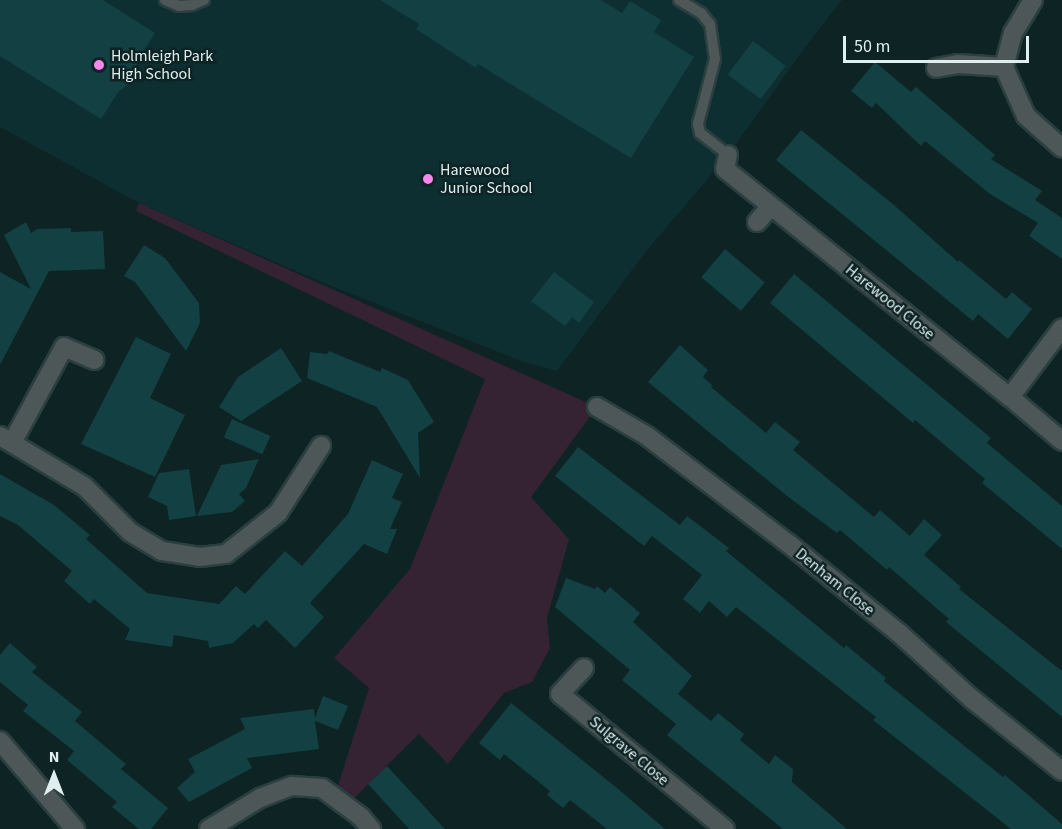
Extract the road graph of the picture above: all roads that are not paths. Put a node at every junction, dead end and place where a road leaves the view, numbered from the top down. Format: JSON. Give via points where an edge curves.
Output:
{"nodes":[{"id":1,"x":165,"y":0,"type":"edge"},
{"id":2,"x":204,"y":0,"type":"edge"},
{"id":3,"x":679,"y":0,"type":"edge"},
{"id":4,"x":1033,"y":0,"type":"edge"},
{"id":5,"x":1004,"y":67,"type":"junction"},
{"id":6,"x":936,"y":68,"type":"dead end"},
{"id":7,"x":1062,"y":148,"type":"edge"},
{"id":8,"x":728,"y":155,"type":"joint"},
{"id":9,"x":770,"y":207,"type":"junction"},
{"id":10,"x":757,"y":222,"type":"dead end"},
{"id":11,"x":1062,"y":328,"type":"edge"},
{"id":12,"x":93,"y":360,"type":"dead end"},
{"id":13,"x":1011,"y":397,"type":"junction"},
{"id":14,"x":597,"y":407,"type":"dead end"},
{"id":15,"x":6,"y":438,"type":"edge"},
{"id":16,"x":1062,"y":441,"type":"edge"},
{"id":17,"x":321,"y":446,"type":"dead end"},
{"id":18,"x":584,"y":668,"type":"dead end"},
{"id":19,"x":0,"y":741,"type":"edge"},
{"id":20,"x":1062,"y":771,"type":"edge"},
{"id":21,"x":75,"y":829,"type":"edge"},
{"id":22,"x":209,"y":829,"type":"edge"},
{"id":23,"x":371,"y":829,"type":"edge"},
{"id":24,"x":725,"y":829,"type":"edge"}],
"edges":[{"from":1,"to":2,"type":"lane","via":[[179,6]]},
{"from":3,"to":8,"type":"lane","via":[[710,24],[715,59],[699,133]]},
{"from":4,"to":5,"type":"street","via":[[1013,33]]},
{"from":5,"to":6,"type":"street","via":[[958,64]]},
{"from":5,"to":7,"type":"street","via":[[1026,116]]},
{"from":8,"to":9,"type":"street","name":"Harewood Close","via":[[725,169]]},
{"from":9,"to":10,"type":"street"},
{"from":9,"to":13,"type":"street","name":"Harewood Close"},
{"from":11,"to":13,"type":"street"},
{"from":12,"to":15,"type":"street","via":[[64,347]]},
{"from":13,"to":16,"type":"street","name":"Harewood Close"},
{"from":14,"to":20,"type":"street","name":"Denham Close","via":[[647,436],[789,544]]},
{"from":15,"to":17,"type":"street","via":[[84,486],[130,532],[162,551],[200,557],[226,554],[278,513]]},
{"from":18,"to":24,"type":"street","name":"Sulgrave Close","via":[[560,694]]},
{"from":19,"to":21,"type":"street"},
{"from":22,"to":23,"type":"street","via":[[260,798],[292,786],[322,788]]}]}
